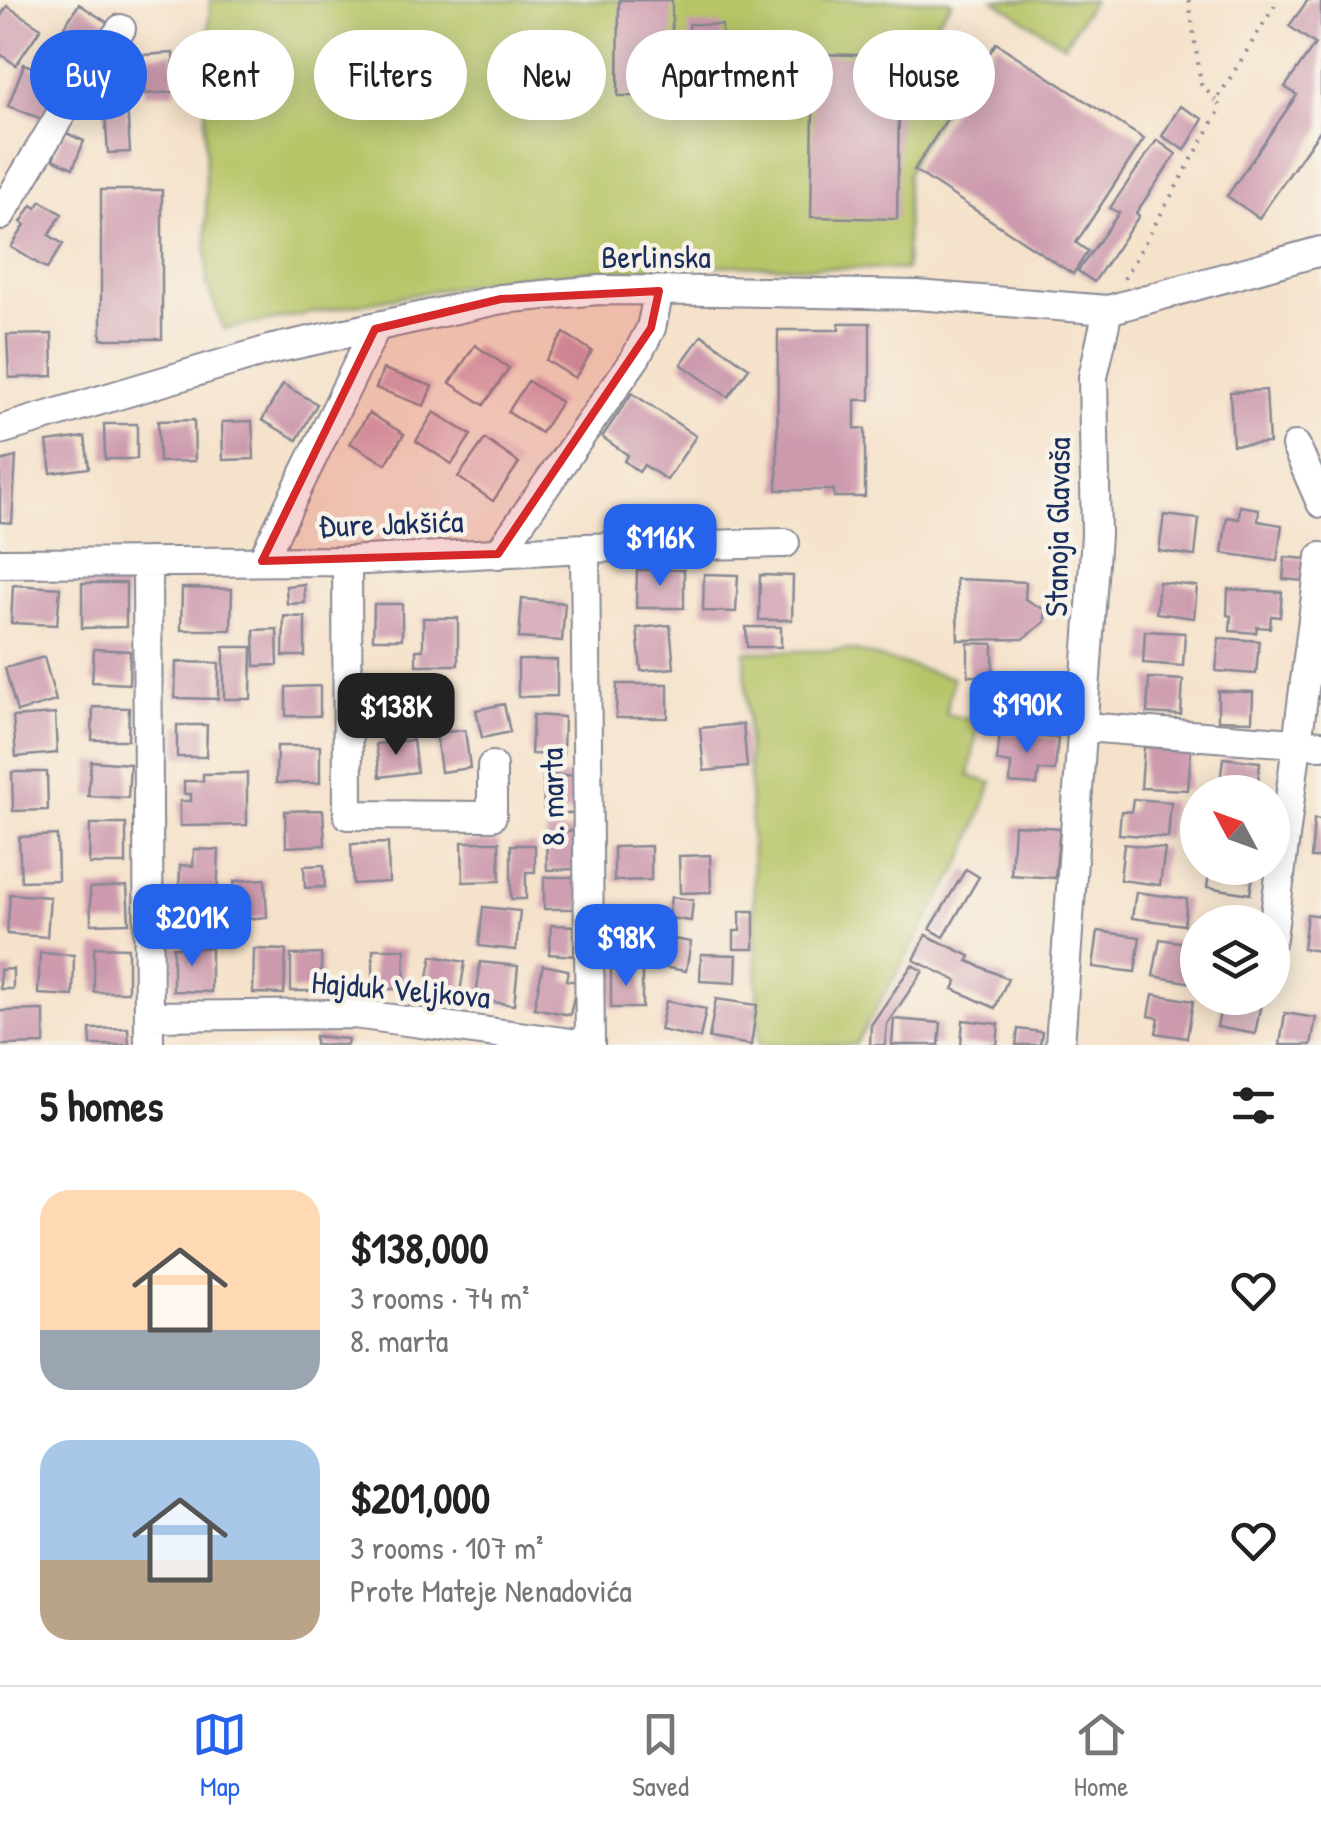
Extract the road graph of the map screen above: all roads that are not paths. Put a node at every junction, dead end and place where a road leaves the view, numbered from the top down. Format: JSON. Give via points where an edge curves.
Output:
{"nodes":[{"id":1,"x":121,"y":29,"type":"dead end"},
{"id":2,"x":0,"y":216,"type":"edge"},
{"id":3,"x":1321,"y":251,"type":"edge"},
{"id":4,"x":658,"y":291,"type":"junction"},
{"id":5,"x":1108,"y":310,"type":"junction"},
{"id":6,"x":375,"y":329,"type":"junction"},
{"id":7,"x":0,"y":430,"type":"edge"},
{"id":8,"x":1296,"y":446,"type":"dead end"},
{"id":9,"x":1321,"y":503,"type":"edge"},
{"id":10,"x":785,"y":543,"type":"dead end"},
{"id":11,"x":585,"y":548,"type":"junction"},
{"id":12,"x":498,"y":554,"type":"junction"},
{"id":13,"x":1321,"y":557,"type":"edge"},
{"id":14,"x":262,"y":561,"type":"junction"},
{"id":15,"x":346,"y":561,"type":"junction"},
{"id":16,"x":0,"y":562,"type":"edge"},
{"id":17,"x":147,"y":562,"type":"junction"},
{"id":18,"x":1084,"y":728,"type":"junction"},
{"id":19,"x":1309,"y":744,"type":"edge"},
{"id":20,"x":492,"y":766,"type":"dead end"},
{"id":21,"x":1278,"y":905,"type":"edge"},
{"id":22,"x":150,"y":1016,"type":"junction"},
{"id":23,"x":149,"y":1045,"type":"edge"},
{"id":24,"x":587,"y":1045,"type":"edge"},
{"id":25,"x":1060,"y":1045,"type":"edge"}],
"edges":[{"from":1,"to":2,"type":"street"},
{"from":3,"to":5,"type":"street","name":"Berlinska"},
{"from":4,"to":5,"type":"street","name":"Berlinska","via":[[918,295]]},
{"from":4,"to":6,"type":"street","name":"Berlinska","via":[[501,299]]},
{"from":4,"to":12,"type":"street","via":[[636,357]]},
{"from":5,"to":18,"type":"street","name":"Stanoja Glavaša","via":[[1093,378],[1096,535]]},
{"from":6,"to":7,"type":"street","name":"Berlinska","via":[[269,350]]},
{"from":6,"to":14,"type":"street"},
{"from":8,"to":9,"type":"street"},
{"from":10,"to":11,"type":"street","name":"Đure Jakšića"},
{"from":11,"to":12,"type":"street","name":"Đure Jakšića"},
{"from":11,"to":24,"type":"street","name":"8. marta"},
{"from":12,"to":15,"type":"street","name":"Đure Jakšića"},
{"from":13,"to":19,"type":"street"},
{"from":14,"to":15,"type":"street","name":"Đure Jakšića"},
{"from":14,"to":17,"type":"street","name":"Đure Jakšića"},
{"from":15,"to":20,"type":"street","via":[[348,815],[492,816]]},
{"from":16,"to":17,"type":"street","name":"Đure Jakšića"},
{"from":17,"to":22,"type":"street"},
{"from":18,"to":19,"type":"street"},
{"from":18,"to":25,"type":"street","name":"Stanoja Glavaša"},
{"from":19,"to":21,"type":"street"},
{"from":22,"to":23,"type":"street"},
{"from":22,"to":24,"type":"street","name":"Hajduk Veljkova","via":[[354,1014]]}]}
